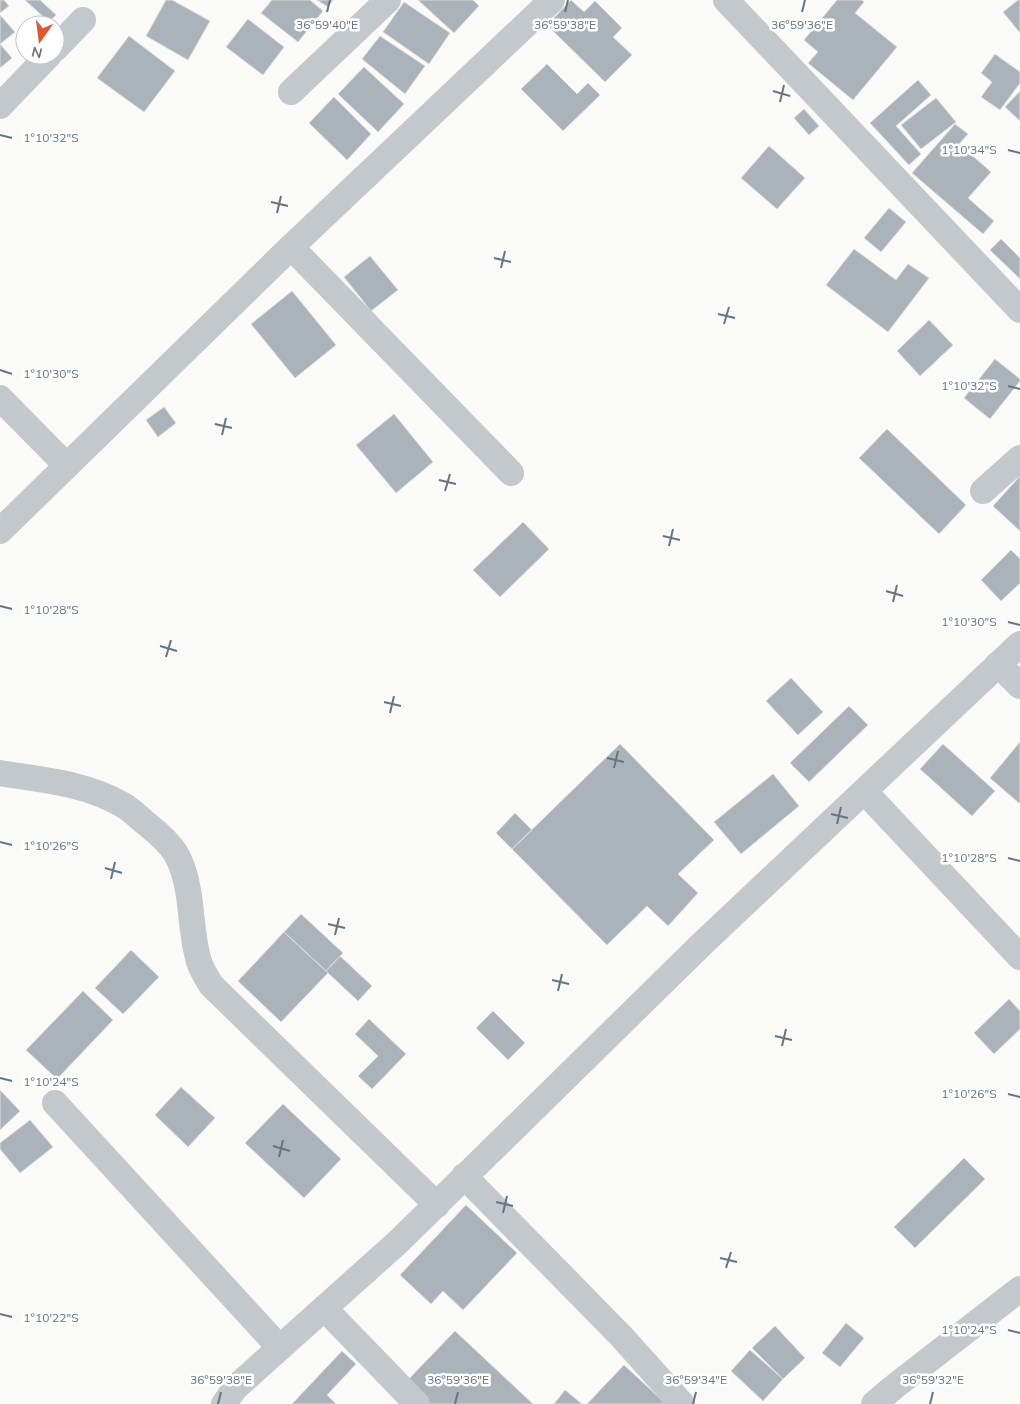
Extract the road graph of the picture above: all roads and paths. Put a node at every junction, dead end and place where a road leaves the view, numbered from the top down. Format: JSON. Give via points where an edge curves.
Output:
{"nodes":[{"id":1,"x":388,"y":0,"type":"edge"},
{"id":2,"x":552,"y":0,"type":"edge"},
{"id":3,"x":726,"y":0,"type":"edge"},
{"id":4,"x":83,"y":20,"type":"dead end"},
{"id":5,"x":65,"y":39,"type":"edge"},
{"id":6,"x":39,"y":65,"type":"edge"},
{"id":7,"x":291,"y":92,"type":"dead end"},
{"id":8,"x":0,"y":106,"type":"edge"},
{"id":9,"x":291,"y":247,"type":"junction"},
{"id":10,"x":1020,"y":310,"type":"edge"},
{"id":11,"x":0,"y":398,"type":"edge"},
{"id":12,"x":1020,"y":458,"type":"edge"},
{"id":13,"x":67,"y":466,"type":"junction"},
{"id":14,"x":511,"y":473,"type":"dead end"},
{"id":15,"x":983,"y":491,"type":"dead end"},
{"id":16,"x":0,"y":531,"type":"edge"},
{"id":17,"x":1020,"y":644,"type":"edge"},
{"id":18,"x":998,"y":664,"type":"junction"},
{"id":19,"x":1020,"y":686,"type":"edge"},
{"id":20,"x":0,"y":773,"type":"edge"},
{"id":21,"x":864,"y":791,"type":"junction"},
{"id":22,"x":1020,"y":957,"type":"edge"},
{"id":23,"x":55,"y":1103,"type":"dead end"},
{"id":24,"x":464,"y":1176,"type":"junction"},
{"id":25,"x":437,"y":1205,"type":"junction"},
{"id":26,"x":1020,"y":1290,"type":"edge"},
{"id":27,"x":324,"y":1308,"type":"junction"},
{"id":28,"x":280,"y":1348,"type":"junction"},
{"id":29,"x":224,"y":1404,"type":"edge"},
{"id":30,"x":417,"y":1404,"type":"edge"},
{"id":31,"x":682,"y":1404,"type":"edge"},
{"id":32,"x":874,"y":1404,"type":"edge"}],
"edges":[{"from":1,"to":7,"type":"street"},
{"from":2,"to":9,"type":"street"},
{"from":3,"to":10,"type":"street"},
{"from":4,"to":5,"type":"street"},
{"from":6,"to":8,"type":"street"},
{"from":9,"to":13,"type":"street"},
{"from":9,"to":14,"type":"street"},
{"from":11,"to":13,"type":"street"},
{"from":12,"to":15,"type":"street"},
{"from":13,"to":16,"type":"street"},
{"from":17,"to":18,"type":"street"},
{"from":18,"to":19,"type":"street"},
{"from":18,"to":21,"type":"street"},
{"from":20,"to":25,"type":"street","via":[[88,789],[108,796],[164,838],[184,869],[198,958],[211,985]]},
{"from":21,"to":22,"type":"street"},
{"from":21,"to":24,"type":"street"},
{"from":23,"to":28,"type":"street"},
{"from":24,"to":25,"type":"street"},
{"from":24,"to":31,"type":"street","via":[[621,1336]]},
{"from":25,"to":27,"type":"street"},
{"from":26,"to":32,"type":"street"},
{"from":27,"to":28,"type":"street"},
{"from":27,"to":30,"type":"street"},
{"from":28,"to":29,"type":"street","via":[[235,1388]]}]}
